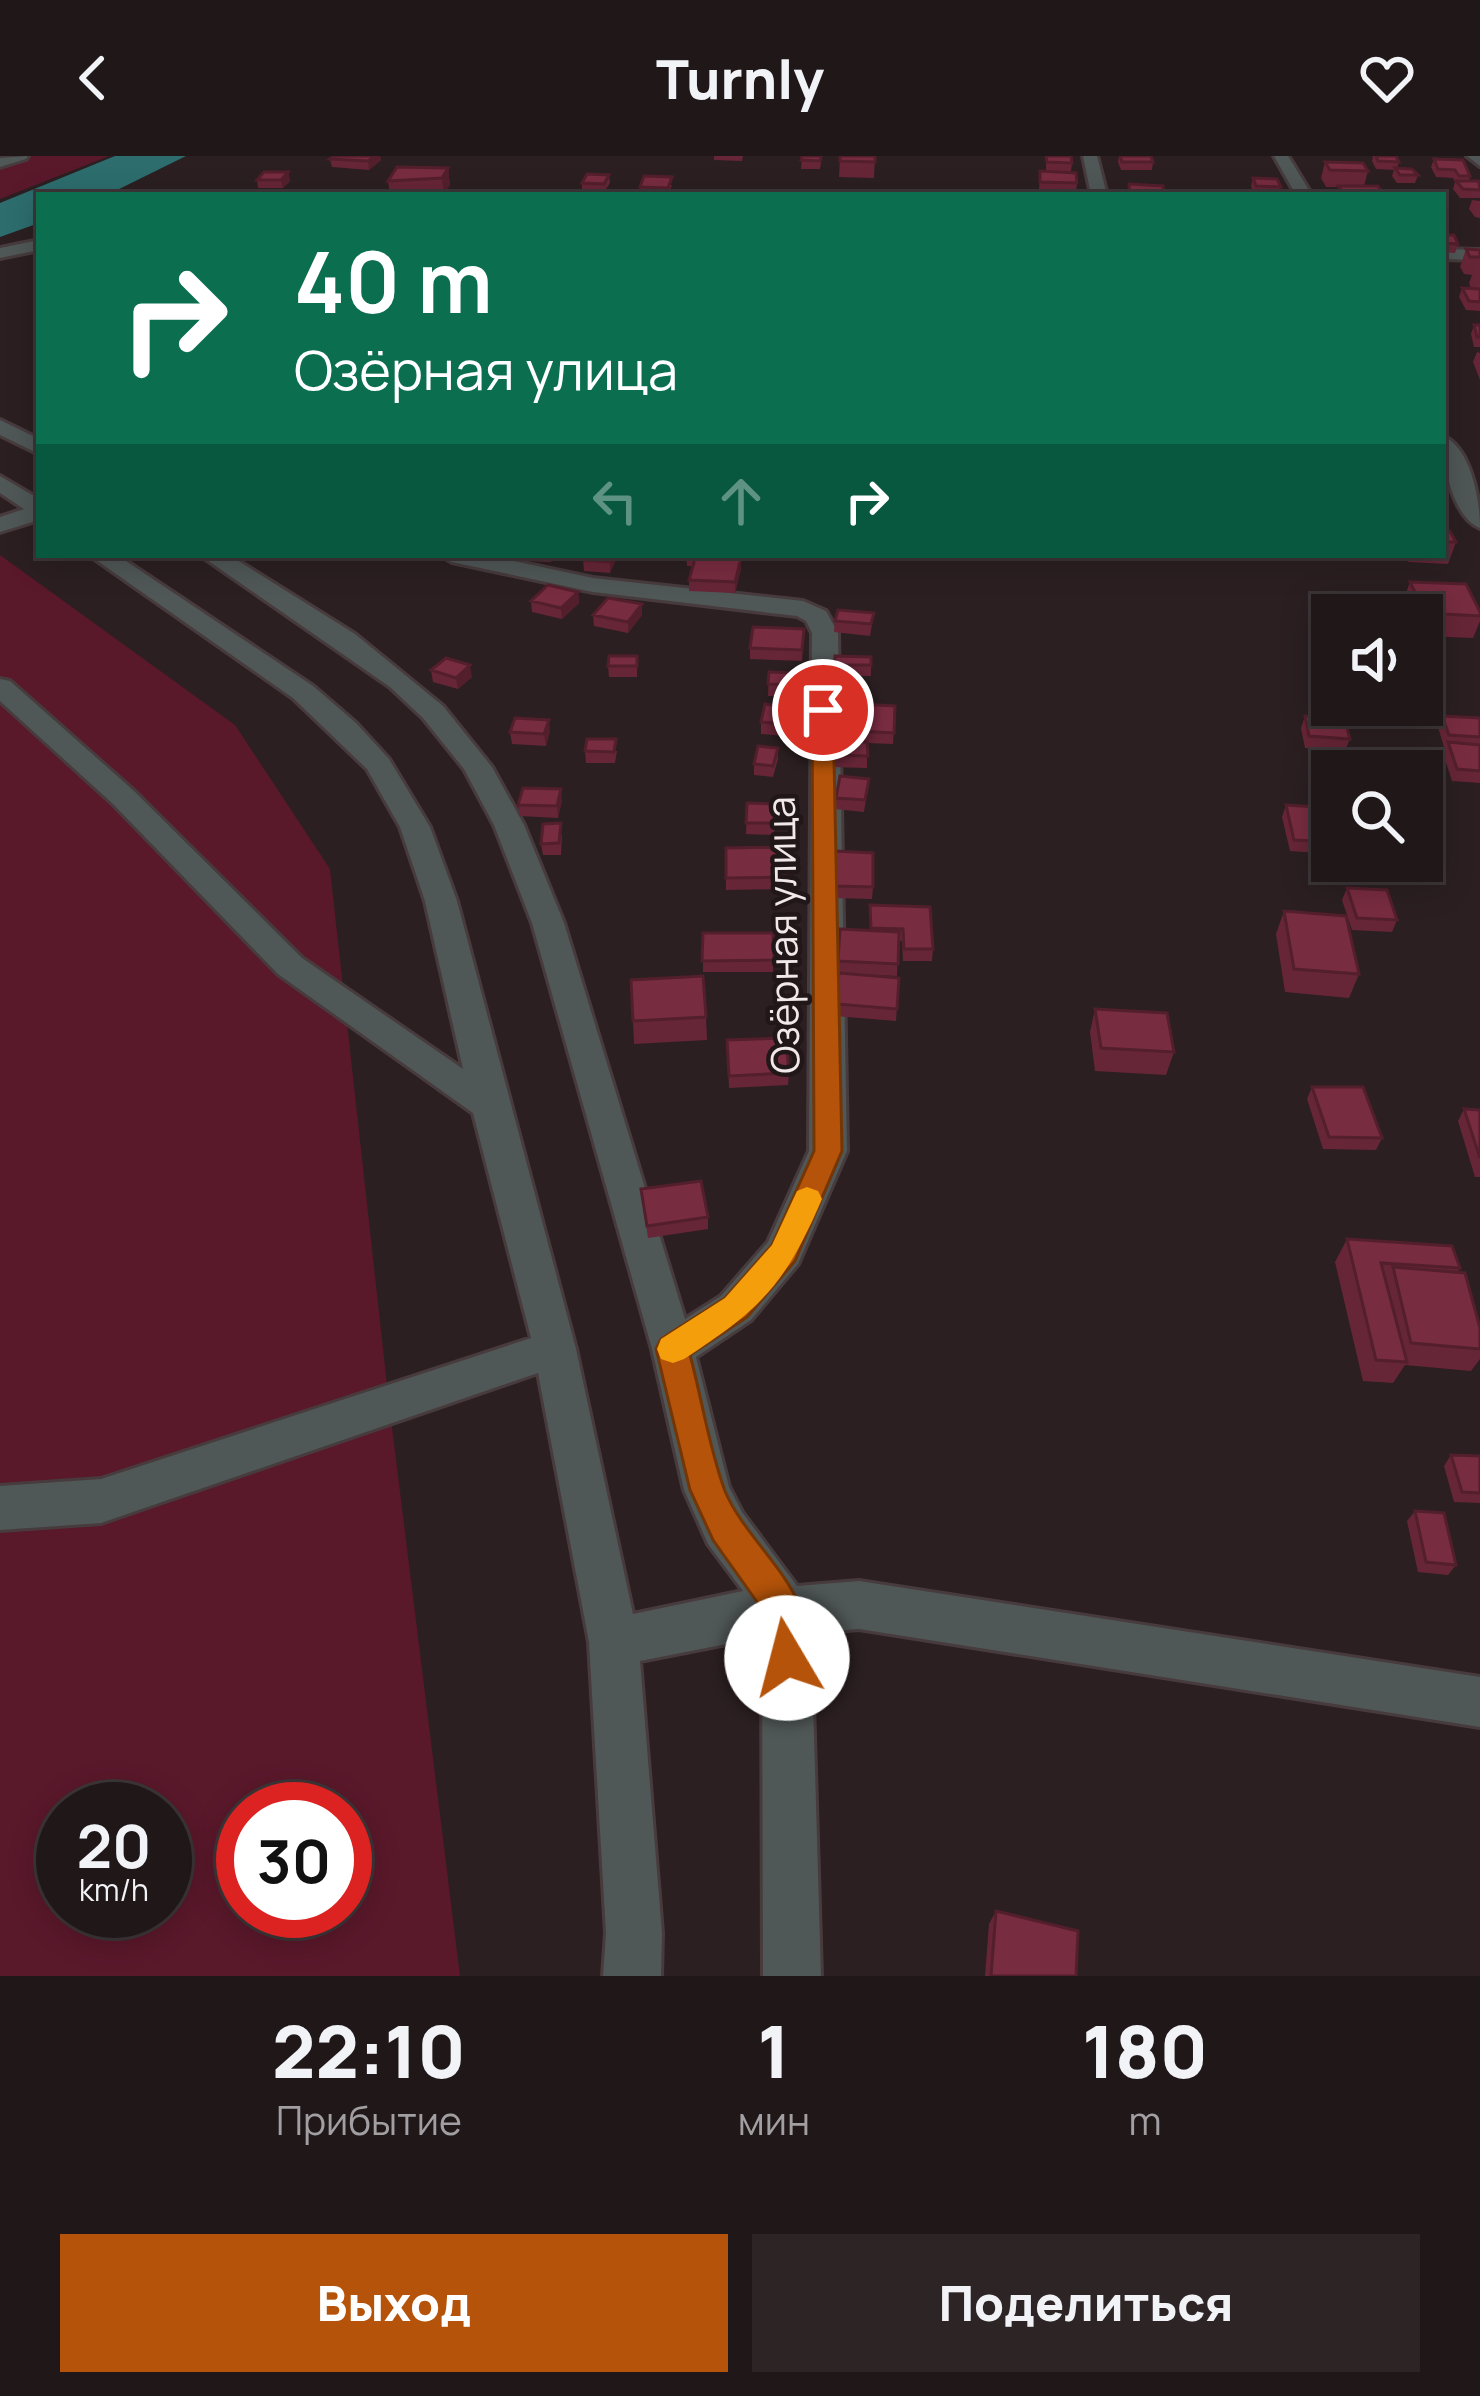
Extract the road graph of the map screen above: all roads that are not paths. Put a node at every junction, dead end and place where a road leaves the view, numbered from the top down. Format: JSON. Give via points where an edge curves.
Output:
{"nodes":[{"id":1,"x":22,"y":156,"type":"edge"},
{"id":2,"x":1090,"y":156,"type":"edge"},
{"id":3,"x":1281,"y":156,"type":"edge"},
{"id":4,"x":0,"y":164,"type":"edge"},
{"id":5,"x":1098,"y":192,"type":"edge"},
{"id":6,"x":1302,"y":192,"type":"edge"},
{"id":7,"x":36,"y":246,"type":"edge"},
{"id":8,"x":0,"y":253,"type":"edge"},
{"id":9,"x":1446,"y":254,"type":"edge"},
{"id":10,"x":1480,"y":255,"type":"edge"},
{"id":11,"x":0,"y":426,"type":"edge"},
{"id":12,"x":36,"y":446,"type":"edge"},
{"id":13,"x":1446,"y":448,"type":"edge"},
{"id":14,"x":0,"y":483,"type":"edge"},
{"id":15,"x":36,"y":508,"type":"edge"},
{"id":16,"x":36,"y":511,"type":"edge"},
{"id":17,"x":1480,"y":521,"type":"edge"},
{"id":18,"x":0,"y":525,"type":"edge"},
{"id":19,"x":105,"y":558,"type":"edge"},
{"id":20,"x":217,"y":558,"type":"edge"},
{"id":21,"x":466,"y":558,"type":"edge"},
{"id":22,"x":0,"y":688,"type":"edge"},
{"id":23,"x":490,"y":1106,"type":"junction"},
{"id":24,"x":555,"y":1349,"type":"junction"},
{"id":25,"x":673,"y":1349,"type":"junction"},
{"id":26,"x":0,"y":1508,"type":"edge"},
{"id":27,"x":786,"y":1611,"type":"junction"},
{"id":28,"x":614,"y":1642,"type":"junction"},
{"id":29,"x":1480,"y":1702,"type":"edge"},
{"id":30,"x":632,"y":1976,"type":"edge"},
{"id":31,"x":792,"y":1976,"type":"edge"}],
"edges":[{"from":1,"to":4,"type":"street"},
{"from":2,"to":5,"type":"street"},
{"from":3,"to":6,"type":"street"},
{"from":7,"to":8,"type":"street"},
{"from":9,"to":10,"type":"street"},
{"from":11,"to":12,"type":"street"},
{"from":13,"to":17,"type":"street"},
{"from":14,"to":15,"type":"street"},
{"from":16,"to":18,"type":"street"},
{"from":19,"to":23,"type":"street","via":[[303,692],[379,765],[415,827],[442,901]]},
{"from":20,"to":25,"type":"street","via":[[400,681],[477,767],[548,923]]},
{"from":21,"to":25,"type":"street","name":"Озёрная улица","via":[[592,585],[802,609],[825,633],[828,1151],[784,1252],[736,1308]]},
{"from":22,"to":23,"type":"street","via":[[123,797],[290,966]]},
{"from":23,"to":24,"type":"street"},
{"from":24,"to":26,"type":"street","via":[[100,1501]]},
{"from":24,"to":28,"type":"street"},
{"from":25,"to":27,"type":"street","via":[[707,1490]]},
{"from":27,"to":28,"type":"street"},
{"from":27,"to":29,"type":"street","via":[[860,1605]]},
{"from":27,"to":31,"type":"street"},
{"from":28,"to":30,"type":"street"}]}
